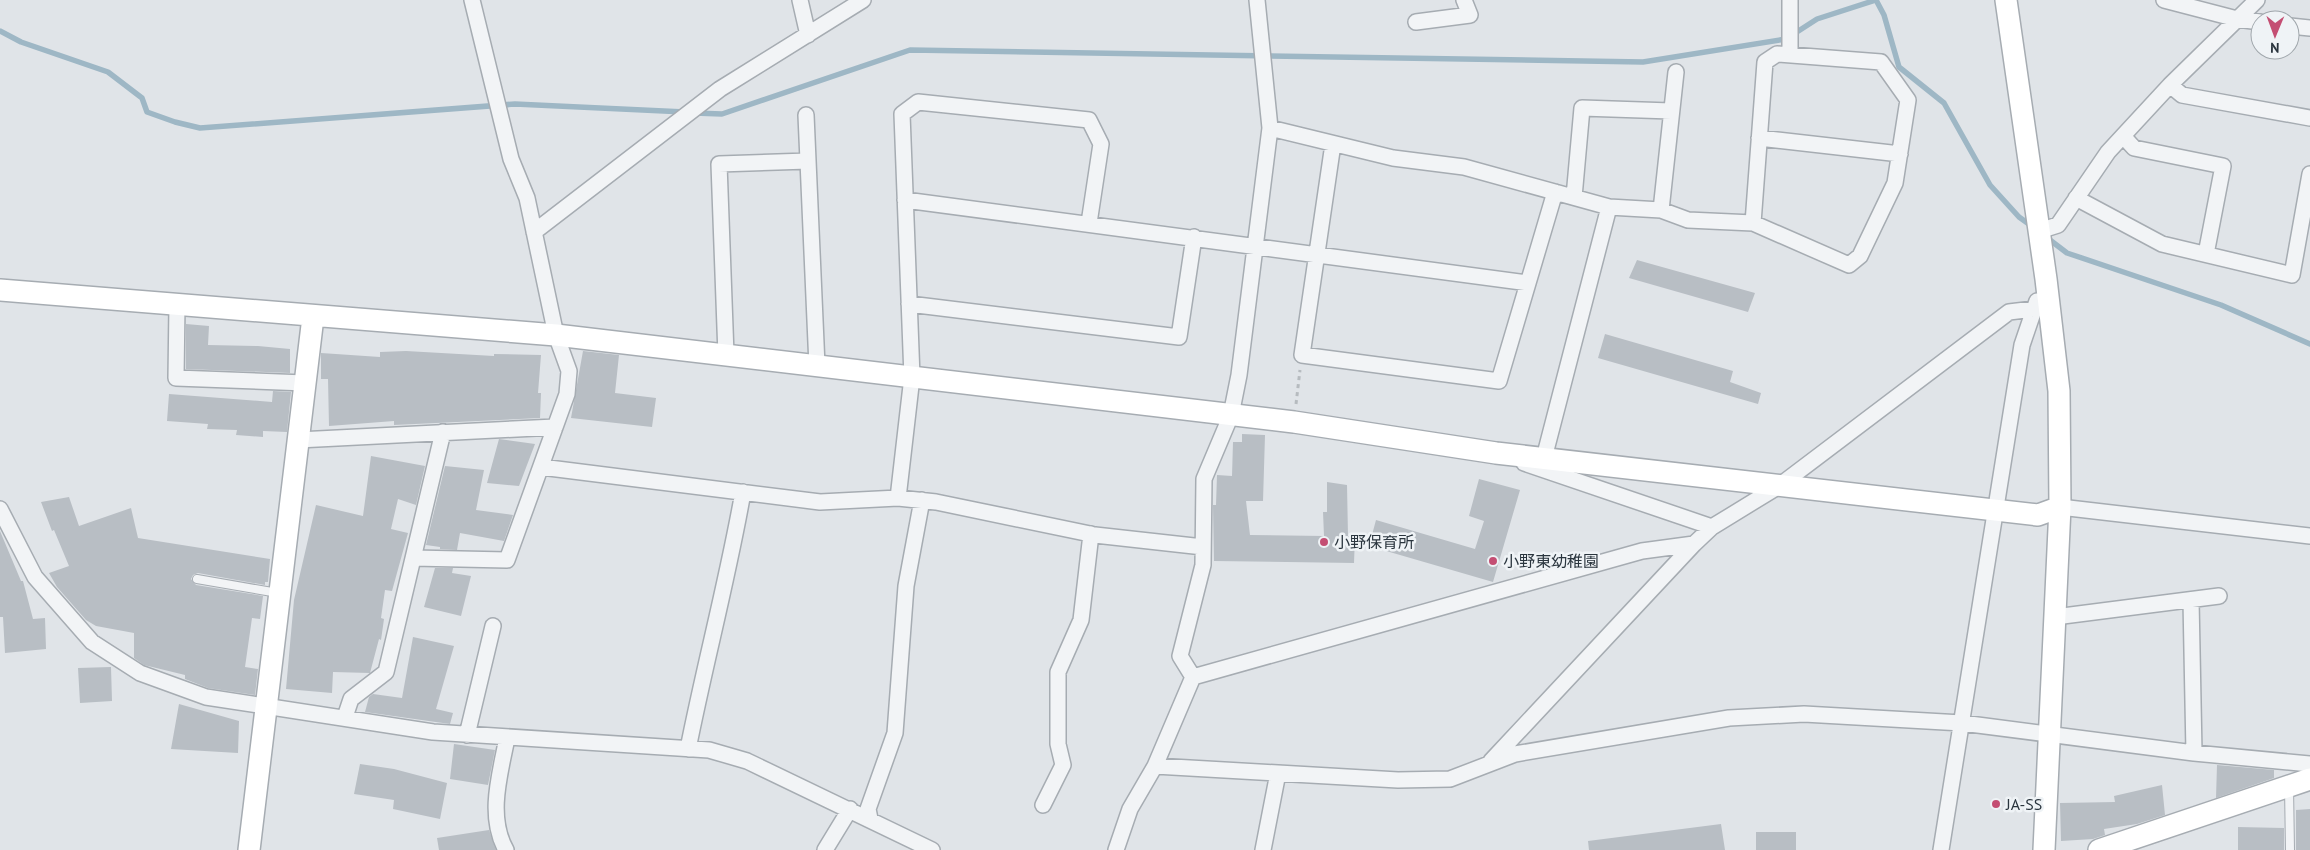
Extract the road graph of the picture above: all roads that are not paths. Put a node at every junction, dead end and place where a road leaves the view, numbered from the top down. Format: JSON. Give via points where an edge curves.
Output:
{"nodes":[{"id":1,"x":472,"y":0,"type":"edge"},
{"id":2,"x":800,"y":0,"type":"edge"},
{"id":3,"x":863,"y":0,"type":"edge"},
{"id":4,"x":1257,"y":0,"type":"edge"},
{"id":5,"x":1464,"y":0,"type":"edge"},
{"id":6,"x":1790,"y":0,"type":"edge"},
{"id":7,"x":2006,"y":0,"type":"edge"},
{"id":8,"x":2164,"y":0,"type":"edge"},
{"id":9,"x":2257,"y":0,"type":"edge"},
{"id":10,"x":2237,"y":19,"type":"junction"},
{"id":11,"x":2250,"y":21,"type":"edge"},
{"id":12,"x":1416,"y":22,"type":"dead end"},
{"id":13,"x":808,"y":34,"type":"junction"},
{"id":14,"x":1790,"y":55,"type":"junction"},
{"id":15,"x":1676,"y":72,"type":"dead end"},
{"id":16,"x":2170,"y":85,"type":"junction"},
{"id":17,"x":1671,"y":110,"type":"junction"},
{"id":18,"x":806,"y":115,"type":"dead end"},
{"id":19,"x":2310,"y":118,"type":"edge"},
{"id":20,"x":1270,"y":128,"type":"junction"},
{"id":21,"x":2123,"y":136,"type":"junction"},
{"id":22,"x":1759,"y":138,"type":"junction"},
{"id":23,"x":1333,"y":144,"type":"junction"},
{"id":24,"x":1900,"y":154,"type":"junction"},
{"id":25,"x":808,"y":162,"type":"junction"},
{"id":26,"x":2310,"y":174,"type":"edge"},
{"id":27,"x":1555,"y":192,"type":"junction"},
{"id":28,"x":1574,"y":197,"type":"junction"},
{"id":29,"x":2076,"y":198,"type":"junction"},
{"id":30,"x":905,"y":200,"type":"junction"},
{"id":31,"x":1609,"y":207,"type":"junction"},
{"id":32,"x":1660,"y":210,"type":"junction"},
{"id":33,"x":1752,"y":223,"type":"junction"},
{"id":34,"x":1089,"y":224,"type":"junction"},
{"id":35,"x":2039,"y":231,"type":"junction"},
{"id":36,"x":534,"y":232,"type":"junction"},
{"id":37,"x":1194,"y":237,"type":"junction"},
{"id":38,"x":1256,"y":246,"type":"junction"},
{"id":39,"x":1317,"y":254,"type":"junction"},
{"id":40,"x":2206,"y":254,"type":"junction"},
{"id":41,"x":2046,"y":279,"type":"junction"},
{"id":42,"x":1528,"y":283,"type":"junction"},
{"id":43,"x":0,"y":290,"type":"edge"},
{"id":44,"x":909,"y":304,"type":"junction"},
{"id":45,"x":177,"y":305,"type":"junction"},
{"id":46,"x":2034,"y":309,"type":"junction"},
{"id":47,"x":313,"y":317,"type":"junction"},
{"id":48,"x":556,"y":336,"type":"junction"},
{"id":49,"x":726,"y":355,"type":"junction"},
{"id":50,"x":817,"y":366,"type":"junction"},
{"id":51,"x":912,"y":377,"type":"junction"},
{"id":52,"x":305,"y":383,"type":"junction"},
{"id":53,"x":1231,"y":415,"type":"junction"},
{"id":54,"x":555,"y":427,"type":"junction"},
{"id":55,"x":443,"y":432,"type":"junction"},
{"id":56,"x":298,"y":440,"type":"junction"},
{"id":57,"x":1496,"y":453,"type":"junction"},
{"id":58,"x":1544,"y":458,"type":"junction"},
{"id":59,"x":540,"y":467,"type":"junction"},
{"id":60,"x":1779,"y":486,"type":"junction"},
{"id":61,"x":743,"y":492,"type":"junction"},
{"id":62,"x":898,"y":498,"type":"junction"},
{"id":63,"x":922,"y":500,"type":"junction"},
{"id":64,"x":2060,"y":507,"type":"junction"},
{"id":65,"x":1996,"y":510,"type":"junction"},
{"id":66,"x":0,"y":511,"type":"edge"},
{"id":67,"x":1712,"y":527,"type":"junction"},
{"id":68,"x":1091,"y":534,"type":"junction"},
{"id":69,"x":2310,"y":536,"type":"edge"},
{"id":70,"x":1694,"y":544,"type":"junction"},
{"id":71,"x":1203,"y":547,"type":"junction"},
{"id":72,"x":413,"y":558,"type":"junction"},
{"id":73,"x":197,"y":579,"type":"dead end"},
{"id":74,"x":280,"y":594,"type":"junction"},
{"id":75,"x":2219,"y":596,"type":"dead end"},
{"id":76,"x":2191,"y":600,"type":"junction"},
{"id":77,"x":2055,"y":617,"type":"junction"},
{"id":78,"x":493,"y":626,"type":"dead end"},
{"id":79,"x":1193,"y":676,"type":"junction"},
{"id":80,"x":267,"y":707,"type":"junction"},
{"id":81,"x":345,"y":717,"type":"junction"},
{"id":82,"x":1962,"y":723,"type":"junction"},
{"id":83,"x":467,"y":735,"type":"junction"},
{"id":84,"x":2050,"y":736,"type":"junction"},
{"id":85,"x":507,"y":738,"type":"junction"},
{"id":86,"x":688,"y":748,"type":"junction"},
{"id":87,"x":2194,"y":753,"type":"junction"},
{"id":88,"x":1488,"y":764,"type":"junction"},
{"id":89,"x":2310,"y":764,"type":"edge"},
{"id":90,"x":1155,"y":766,"type":"junction"},
{"id":91,"x":1278,"y":773,"type":"junction"},
{"id":92,"x":2310,"y":779,"type":"edge"},
{"id":93,"x":2289,"y":786,"type":"junction"},
{"id":94,"x":1043,"y":805,"type":"dead end"},
{"id":95,"x":850,"y":809,"type":"junction"},
{"id":96,"x":870,"y":819,"type":"junction"},
{"id":97,"x":250,"y":850,"type":"edge"},
{"id":98,"x":506,"y":850,"type":"edge"},
{"id":99,"x":825,"y":850,"type":"edge"},
{"id":100,"x":932,"y":850,"type":"edge"},
{"id":101,"x":1116,"y":850,"type":"edge"},
{"id":102,"x":1263,"y":850,"type":"edge"},
{"id":103,"x":1940,"y":850,"type":"edge"},
{"id":104,"x":2044,"y":850,"type":"edge"},
{"id":105,"x":2099,"y":850,"type":"edge"},
{"id":106,"x":2290,"y":850,"type":"edge"}],
"edges":[{"from":1,"to":36,"type":"street","via":[[511,159],[527,198]]},
{"from":2,"to":13,"type":"street"},
{"from":3,"to":13,"type":"street"},
{"from":4,"to":20,"type":"street"},
{"from":5,"to":12,"type":"street","via":[[1470,15]]},
{"from":6,"to":14,"type":"street"},
{"from":7,"to":35,"type":"street"},
{"from":8,"to":10,"type":"street"},
{"from":9,"to":10,"type":"street"},
{"from":10,"to":11,"type":"street"},
{"from":10,"to":16,"type":"street"},
{"from":13,"to":36,"type":"street","via":[[720,90]]},
{"from":14,"to":22,"type":"street","via":[[1777,54],[1765,62]]},
{"from":14,"to":24,"type":"street","via":[[1881,62],[1908,100]]},
{"from":15,"to":17,"type":"street"},
{"from":16,"to":19,"type":"street","via":[[2182,96]]},
{"from":16,"to":21,"type":"street"},
{"from":17,"to":28,"type":"street","via":[[1582,108]]},
{"from":17,"to":32,"type":"street"},
{"from":18,"to":25,"type":"street"},
{"from":20,"to":23,"type":"street"},
{"from":20,"to":38,"type":"street"},
{"from":21,"to":29,"type":"street"},
{"from":21,"to":40,"type":"street","via":[[2134,148],[2223,166]]},
{"from":22,"to":24,"type":"street"},
{"from":22,"to":33,"type":"street"},
{"from":23,"to":27,"type":"street","via":[[1393,158],[1464,167]]},
{"from":23,"to":39,"type":"street"},
{"from":24,"to":33,"type":"street","via":[[1895,183],[1860,256],[1849,265]]},
{"from":25,"to":49,"type":"street","via":[[719,164]]},
{"from":25,"to":50,"type":"street"},
{"from":26,"to":40,"type":"street","via":[[2292,275]]},
{"from":27,"to":28,"type":"street"},
{"from":27,"to":42,"type":"street"},
{"from":28,"to":31,"type":"street"},
{"from":29,"to":35,"type":"street","via":[[2058,225]]},
{"from":29,"to":40,"type":"street","via":[[2162,244]]},
{"from":30,"to":34,"type":"street"},
{"from":30,"to":34,"type":"street","via":[[902,114],[918,102],[1089,120],[1101,144]]},
{"from":30,"to":44,"type":"street"},
{"from":31,"to":32,"type":"street"},
{"from":31,"to":58,"type":"street"},
{"from":32,"to":33,"type":"street","via":[[1688,220]]},
{"from":34,"to":37,"type":"street"},
{"from":35,"to":41,"type":"street"},
{"from":36,"to":48,"type":"street"},
{"from":37,"to":38,"type":"street"},
{"from":37,"to":44,"type":"street","via":[[1179,337]]},
{"from":38,"to":39,"type":"street"},
{"from":38,"to":53,"type":"street"},
{"from":39,"to":42,"type":"street"},
{"from":39,"to":42,"type":"street","via":[[1302,355],[1500,381]]},
{"from":41,"to":46,"type":"street"},
{"from":41,"to":64,"type":"street","via":[[2059,391]]},
{"from":43,"to":45,"type":"street"},
{"from":44,"to":51,"type":"street"},
{"from":45,"to":47,"type":"street"},
{"from":45,"to":52,"type":"street","via":[[176,378]]},
{"from":46,"to":60,"type":"street","via":[[2009,312]]},
{"from":46,"to":65,"type":"street","via":[[2022,345]]},
{"from":47,"to":48,"type":"street"},
{"from":47,"to":52,"type":"street"},
{"from":48,"to":49,"type":"street"},
{"from":48,"to":54,"type":"street","via":[[569,371],[567,394]]},
{"from":49,"to":50,"type":"street"},
{"from":50,"to":51,"type":"street"},
{"from":51,"to":53,"type":"street"},
{"from":51,"to":62,"type":"street"},
{"from":52,"to":56,"type":"street"},
{"from":53,"to":57,"type":"street"},
{"from":53,"to":71,"type":"street","via":[[1204,479]]},
{"from":54,"to":55,"type":"street"},
{"from":54,"to":59,"type":"street"},
{"from":55,"to":56,"type":"street"},
{"from":55,"to":72,"type":"street"},
{"from":56,"to":74,"type":"street"},
{"from":57,"to":58,"type":"street"},
{"from":57,"to":67,"type":"street"},
{"from":58,"to":60,"type":"street"},
{"from":59,"to":61,"type":"street"},
{"from":59,"to":72,"type":"street","via":[[507,560]]},
{"from":60,"to":65,"type":"street"},
{"from":60,"to":67,"type":"street"},
{"from":61,"to":62,"type":"street","via":[[820,502]]},
{"from":61,"to":86,"type":"street","via":[[731,560]]},
{"from":62,"to":63,"type":"street"},
{"from":63,"to":68,"type":"street"},
{"from":63,"to":96,"type":"street","via":[[906,586],[895,733],[868,809]]},
{"from":64,"to":65,"type":"street","via":[[2038,515]]},
{"from":64,"to":69,"type":"street"},
{"from":64,"to":77,"type":"street"},
{"from":65,"to":82,"type":"street"},
{"from":66,"to":80,"type":"street","via":[[35,577],[92,642],[140,673],[206,697]]},
{"from":67,"to":70,"type":"street"},
{"from":68,"to":71,"type":"street"},
{"from":68,"to":94,"type":"street","via":[[1081,620],[1058,672],[1058,744],[1063,765]]},
{"from":70,"to":79,"type":"street","via":[[1642,551]]},
{"from":70,"to":88,"type":"street"},
{"from":71,"to":79,"type":"street","via":[[1203,565],[1180,656]]},
{"from":72,"to":81,"type":"street","via":[[386,672],[351,699]]},
{"from":73,"to":74,"type":"lane"},
{"from":74,"to":80,"type":"street"},
{"from":75,"to":76,"type":"street"},
{"from":76,"to":77,"type":"street"},
{"from":76,"to":87,"type":"street"},
{"from":77,"to":84,"type":"street"},
{"from":78,"to":83,"type":"street"},
{"from":79,"to":90,"type":"street"},
{"from":80,"to":81,"type":"street"},
{"from":80,"to":97,"type":"street"},
{"from":81,"to":83,"type":"street"},
{"from":82,"to":84,"type":"street"},
{"from":82,"to":88,"type":"street","via":[[1804,714],[1729,718],[1515,754]]},
{"from":82,"to":103,"type":"street"},
{"from":83,"to":85,"type":"street"},
{"from":84,"to":87,"type":"street"},
{"from":84,"to":104,"type":"street"},
{"from":85,"to":86,"type":"street"},
{"from":85,"to":98,"type":"street","via":[[496,798],[499,838]]},
{"from":86,"to":95,"type":"street","via":[[747,760]]},
{"from":87,"to":89,"type":"street"},
{"from":88,"to":91,"type":"street","via":[[1450,779],[1398,780]]},
{"from":90,"to":91,"type":"street"},
{"from":90,"to":101,"type":"street","via":[[1130,809]]},
{"from":91,"to":102,"type":"street"},
{"from":92,"to":93,"type":"street"},
{"from":93,"to":105,"type":"street"},
{"from":93,"to":106,"type":"lane"},
{"from":95,"to":96,"type":"street"},
{"from":95,"to":99,"type":"street"},
{"from":96,"to":100,"type":"street"}]}
